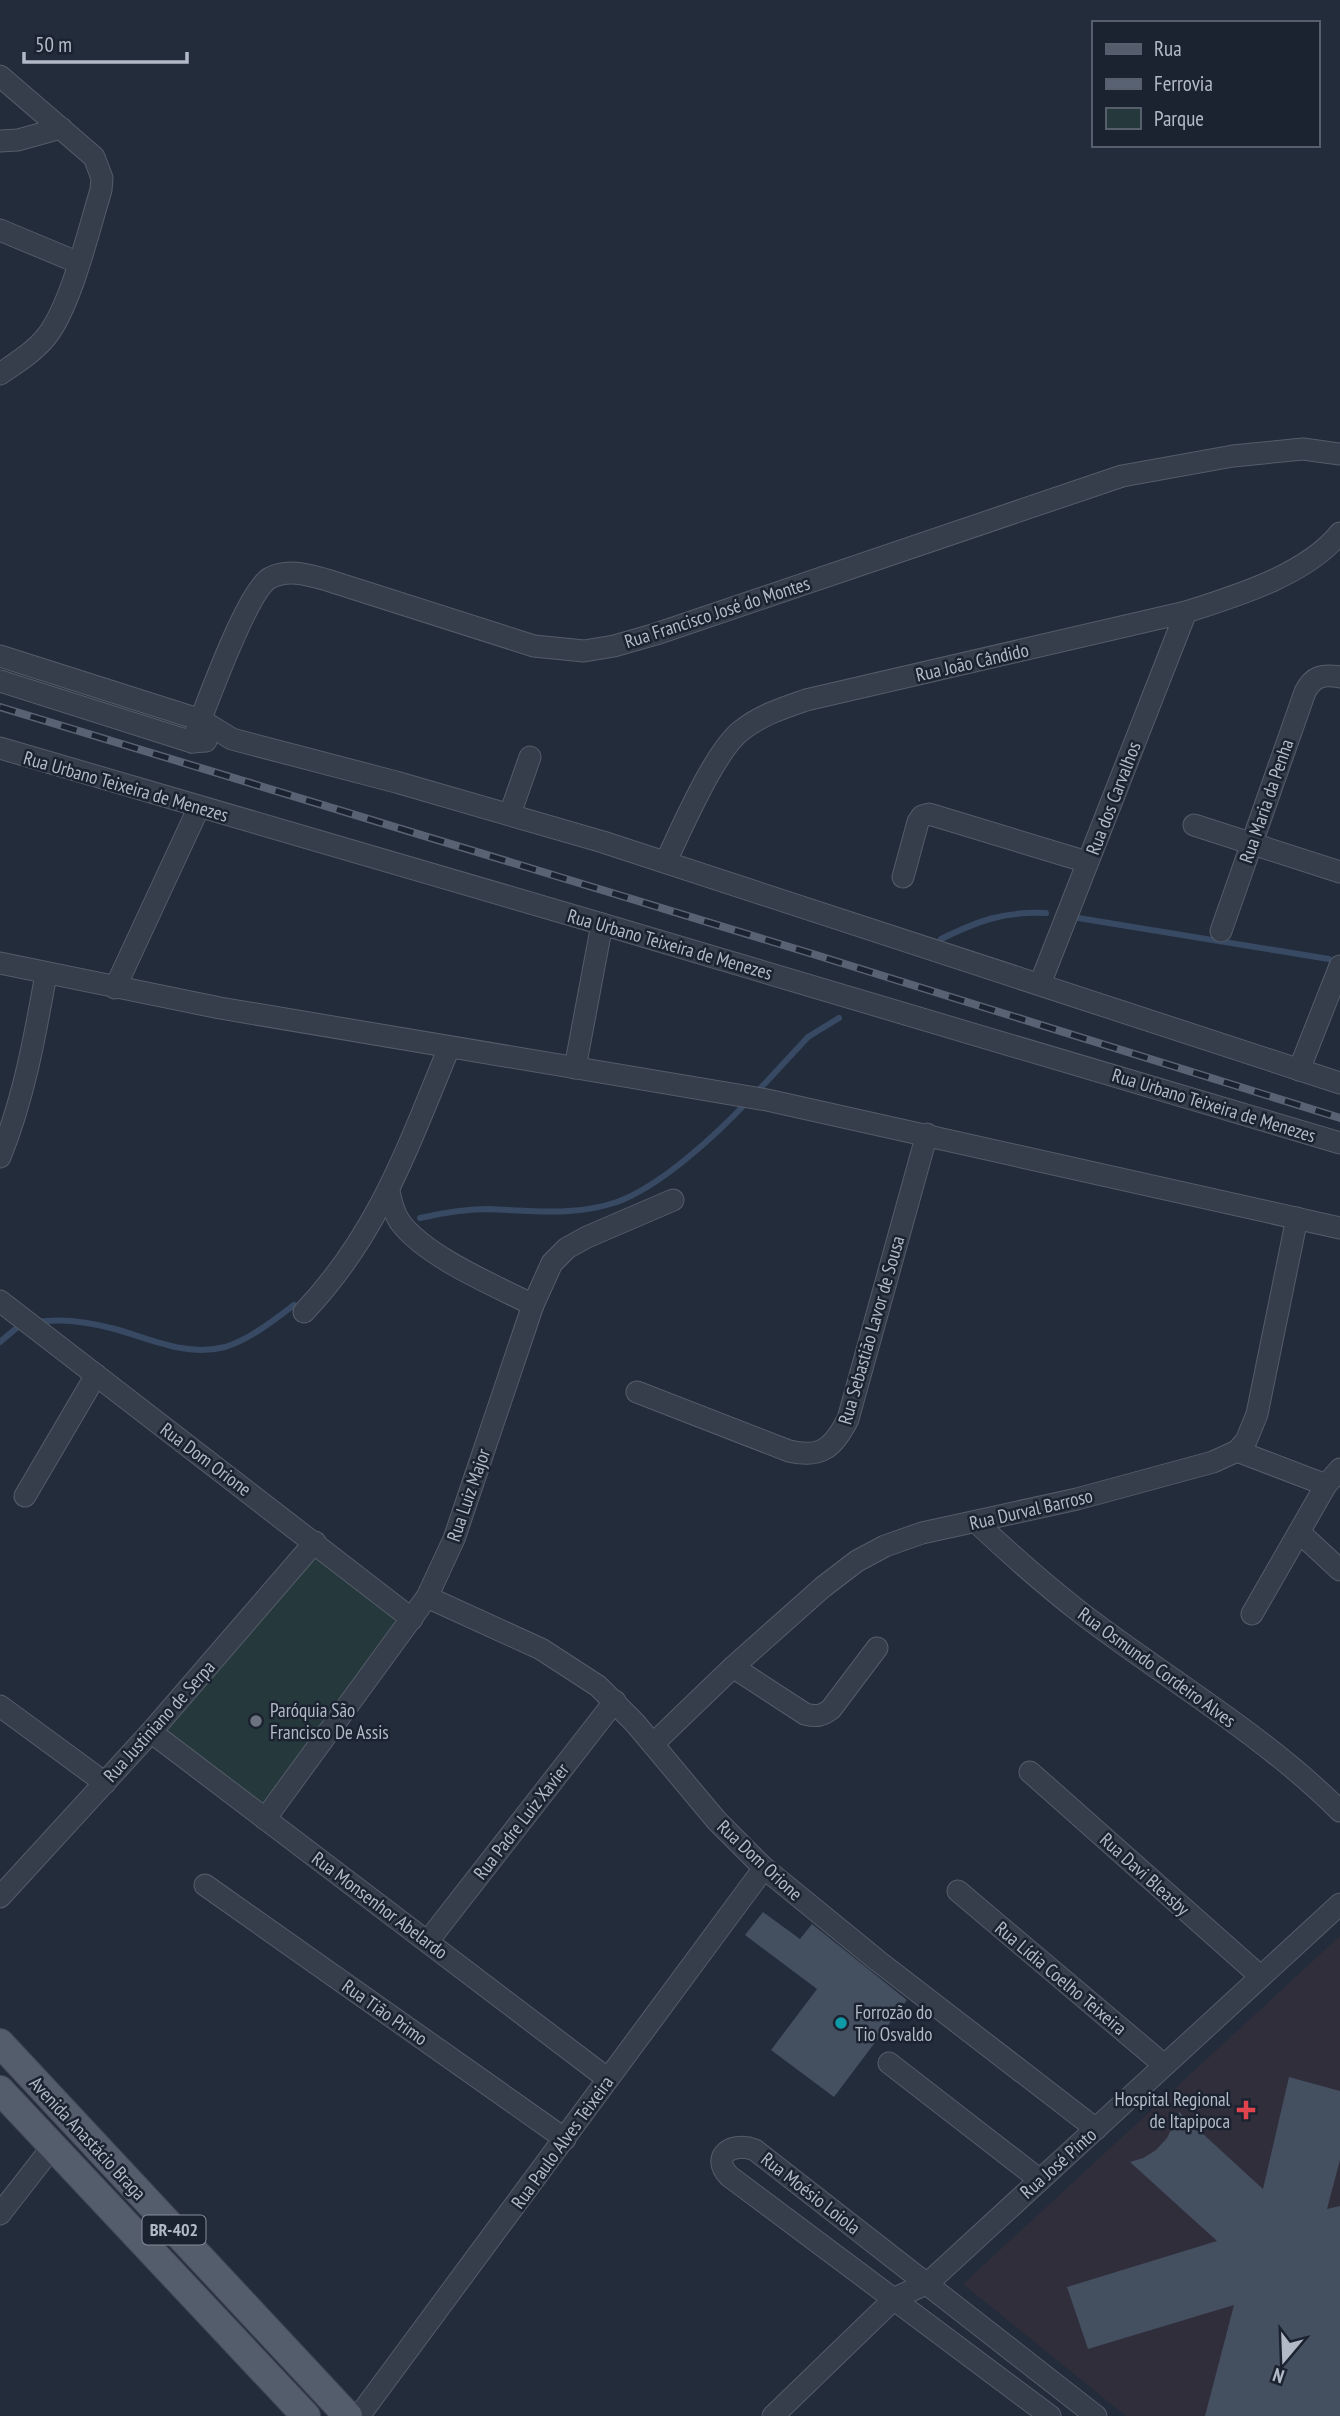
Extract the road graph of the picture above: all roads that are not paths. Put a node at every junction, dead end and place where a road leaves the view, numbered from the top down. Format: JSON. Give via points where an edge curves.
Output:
{"nodes":[{"id":1,"x":0,"y":76,"type":"edge"},
{"id":2,"x":61,"y":128,"type":"junction"},
{"id":3,"x":0,"y":141,"type":"edge"},
{"id":4,"x":0,"y":230,"type":"edge"},
{"id":5,"x":79,"y":263,"type":"junction"},
{"id":6,"x":0,"y":374,"type":"edge"},
{"id":7,"x":1340,"y":454,"type":"edge"},
{"id":8,"x":1340,"y":533,"type":"edge"},
{"id":9,"x":1186,"y":612,"type":"junction"},
{"id":10,"x":0,"y":656,"type":"edge"},
{"id":11,"x":1340,"y":677,"type":"edge"},
{"id":12,"x":0,"y":681,"type":"edge"},
{"id":13,"x":201,"y":720,"type":"junction"},
{"id":14,"x":232,"y":739,"type":"junction"},
{"id":15,"x":192,"y":742,"type":"junction"},
{"id":16,"x":0,"y":748,"type":"edge"},
{"id":17,"x":530,"y":757,"type":"dead end"},
{"id":18,"x":199,"y":807,"type":"junction"},
{"id":19,"x":510,"y":814,"type":"junction"},
{"id":20,"x":1194,"y":825,"type":"dead end"},
{"id":21,"x":1251,"y":843,"type":"junction"},
{"id":22,"x":666,"y":861,"type":"junction"},
{"id":23,"x":1087,"y":862,"type":"junction"},
{"id":24,"x":1340,"y":872,"type":"edge"},
{"id":25,"x":903,"y":877,"type":"dead end"},
{"id":26,"x":602,"y":924,"type":"junction"},
{"id":27,"x":1221,"y":930,"type":"dead end"},
{"id":28,"x":0,"y":963,"type":"edge"},
{"id":29,"x":1340,"y":966,"type":"edge"},
{"id":30,"x":46,"y":974,"type":"junction"},
{"id":31,"x":1040,"y":985,"type":"junction"},
{"id":32,"x":115,"y":988,"type":"junction"},
{"id":33,"x":449,"y":1048,"type":"junction"},
{"id":34,"x":575,"y":1068,"type":"junction"},
{"id":35,"x":1299,"y":1070,"type":"junction"},
{"id":36,"x":1340,"y":1083,"type":"edge"},
{"id":37,"x":927,"y":1134,"type":"junction"},
{"id":38,"x":1340,"y":1143,"type":"edge"},
{"id":39,"x":0,"y":1157,"type":"edge"},
{"id":40,"x":389,"y":1191,"type":"junction"},
{"id":41,"x":673,"y":1200,"type":"dead end"},
{"id":42,"x":1297,"y":1219,"type":"junction"},
{"id":43,"x":1340,"y":1228,"type":"edge"},
{"id":44,"x":533,"y":1305,"type":"junction"},
{"id":45,"x":8,"y":1307,"type":"edge"},
{"id":46,"x":304,"y":1312,"type":"dead end"},
{"id":47,"x":96,"y":1375,"type":"junction"},
{"id":48,"x":638,"y":1392,"type":"dead end"},
{"id":49,"x":1237,"y":1451,"type":"junction"},
{"id":50,"x":1333,"y":1477,"type":"edge"},
{"id":51,"x":25,"y":1496,"type":"dead end"},
{"id":52,"x":976,"y":1522,"type":"junction"},
{"id":53,"x":1299,"y":1532,"type":"junction"},
{"id":54,"x":315,"y":1542,"type":"junction"},
{"id":55,"x":1340,"y":1570,"type":"edge"},
{"id":56,"x":427,"y":1597,"type":"junction"},
{"id":57,"x":1252,"y":1614,"type":"dead end"},
{"id":58,"x":412,"y":1619,"type":"junction"},
{"id":59,"x":877,"y":1648,"type":"dead end"},
{"id":60,"x":733,"y":1667,"type":"junction"},
{"id":61,"x":615,"y":1702,"type":"junction"},
{"id":62,"x":0,"y":1706,"type":"edge"},
{"id":63,"x":151,"y":1732,"type":"junction"},
{"id":64,"x":653,"y":1744,"type":"junction"},
{"id":65,"x":1030,"y":1772,"type":"dead end"},
{"id":66,"x":105,"y":1783,"type":"junction"},
{"id":67,"x":1340,"y":1811,"type":"edge"},
{"id":68,"x":265,"y":1819,"type":"junction"},
{"id":69,"x":764,"y":1867,"type":"junction"},
{"id":70,"x":205,"y":1885,"type":"dead end"},
{"id":71,"x":958,"y":1891,"type":"dead end"},
{"id":72,"x":0,"y":1897,"type":"edge"},
{"id":73,"x":1340,"y":1904,"type":"edge"},
{"id":74,"x":428,"y":1941,"type":"junction"},
{"id":75,"x":1260,"y":1976,"type":"junction"},
{"id":76,"x":0,"y":2043,"type":"edge"},
{"id":77,"x":889,"y":2063,"type":"dead end"},
{"id":78,"x":1164,"y":2066,"type":"junction"},
{"id":79,"x":608,"y":2079,"type":"junction"},
{"id":80,"x":0,"y":2090,"type":"edge"},
{"id":81,"x":1096,"y":2129,"type":"junction"},
{"id":82,"x":565,"y":2139,"type":"junction"},
{"id":83,"x":53,"y":2146,"type":"junction"},
{"id":84,"x":1040,"y":2180,"type":"junction"},
{"id":85,"x":0,"y":2214,"type":"edge"},
{"id":86,"x":928,"y":2283,"type":"junction"},
{"id":87,"x":895,"y":2298,"type":"junction"},
{"id":88,"x":306,"y":2416,"type":"edge"},
{"id":89,"x":348,"y":2416,"type":"edge"},
{"id":90,"x":359,"y":2416,"type":"edge"},
{"id":91,"x":773,"y":2416,"type":"edge"},
{"id":92,"x":1049,"y":2416,"type":"edge"},
{"id":93,"x":1096,"y":2416,"type":"edge"}],
"edges":[{"from":1,"to":2,"type":"street"},
{"from":2,"to":3,"type":"street"},
{"from":2,"to":5,"type":"street","via":[[94,158],[102,178]]},
{"from":4,"to":5,"type":"street"},
{"from":5,"to":6,"type":"street","via":[[47,336]]},
{"from":7,"to":13,"type":"street","name":"Rua Francisco José do Montes","via":[[1303,449],[1233,456],[1122,476],[656,635],[583,651],[534,646],[327,580],[283,573],[268,578],[248,605]]},
{"from":8,"to":9,"type":"street","name":"Rua João Cândido","via":[[1284,573]]},
{"from":9,"to":22,"type":"street","name":"Rua João Cândido","via":[[770,712],[740,731],[718,759]]},
{"from":9,"to":23,"type":"street","name":"Rua dos Carvalhos"},
{"from":10,"to":13,"type":"street"},
{"from":11,"to":21,"type":"street","name":"Rua Maria da Penha","via":[[1317,676],[1309,683]]},
{"from":12,"to":15,"type":"street"},
{"from":13,"to":14,"type":"street"},
{"from":13,"to":15,"type":"street","name":"Rua Francisco José do Montes"},
{"from":14,"to":15,"type":"street"},
{"from":14,"to":19,"type":"street"},
{"from":16,"to":18,"type":"street","name":"Rua Urbano Teixeira de Menezes"},
{"from":17,"to":19,"type":"street"},
{"from":18,"to":26,"type":"street","name":"Rua Urbano Teixeira de Menezes"},
{"from":18,"to":32,"type":"street"},
{"from":19,"to":22,"type":"street"},
{"from":20,"to":21,"type":"street"},
{"from":21,"to":24,"type":"street"},
{"from":21,"to":27,"type":"street","name":"Rua Maria da Penha"},
{"from":22,"to":31,"type":"street"},
{"from":23,"to":25,"type":"street","via":[[929,814],[918,822]]},
{"from":23,"to":31,"type":"street","name":"Rua dos Carvalhos"},
{"from":26,"to":34,"type":"street"},
{"from":26,"to":38,"type":"street","name":"Rua Urbano Teixeira de Menezes"},
{"from":28,"to":30,"type":"street"},
{"from":29,"to":35,"type":"street"},
{"from":30,"to":32,"type":"street"},
{"from":30,"to":39,"type":"street","via":[[30,1064]]},
{"from":31,"to":35,"type":"street"},
{"from":32,"to":33,"type":"street"},
{"from":33,"to":34,"type":"street"},
{"from":33,"to":40,"type":"street"},
{"from":34,"to":37,"type":"street","via":[[767,1100]]},
{"from":35,"to":36,"type":"street"},
{"from":37,"to":42,"type":"street"},
{"from":37,"to":48,"type":"street","name":"Rua Sebastião Lavor de Sousa","via":[[848,1419],[827,1448],[802,1455]]},
{"from":40,"to":44,"type":"street","via":[[400,1222],[419,1241]]},
{"from":40,"to":46,"type":"street","via":[[338,1274]]},
{"from":41,"to":44,"type":"street","name":"Rua Luiz Major","via":[[567,1248],[552,1263]]},
{"from":42,"to":43,"type":"street"},
{"from":42,"to":49,"type":"street","via":[[1257,1414]]},
{"from":44,"to":56,"type":"street","name":"Rua Luiz Major","via":[[454,1539]]},
{"from":45,"to":47,"type":"street","name":"Rua Dom Orione"},
{"from":47,"to":51,"type":"street"},
{"from":47,"to":54,"type":"street","name":"Rua Dom Orione"},
{"from":49,"to":50,"type":"street"},
{"from":49,"to":52,"type":"street","name":"Rua Durval Barroso","via":[[1213,1462],[1077,1499]]},
{"from":50,"to":53,"type":"street"},
{"from":52,"to":60,"type":"street","name":"Rua Durval Barroso","via":[[897,1541],[858,1561]]},
{"from":52,"to":67,"type":"street","name":"Rua Osmundo Cordeiro Alves","via":[[1082,1613],[1293,1768]]},
{"from":53,"to":55,"type":"street"},
{"from":53,"to":57,"type":"street"},
{"from":54,"to":58,"type":"street","name":"Rua Dom Orione"},
{"from":54,"to":63,"type":"street","name":"Rua Justiniano de Serpa"},
{"from":56,"to":58,"type":"street","name":"Rua Luiz Major"},
{"from":56,"to":61,"type":"street","name":"Rua Dom Orione","via":[[541,1649]]},
{"from":58,"to":68,"type":"street","name":"Rua Luiz Major"},
{"from":59,"to":60,"type":"street","via":[[823,1716],[805,1714]]},
{"from":60,"to":64,"type":"street","name":"Rua Durval Barroso"},
{"from":61,"to":64,"type":"street","name":"Rua Dom Orione"},
{"from":61,"to":74,"type":"street","name":"Rua Padre Luiz Xavier"},
{"from":62,"to":66,"type":"street"},
{"from":63,"to":66,"type":"street","name":"Rua Justiniano de Serpa"},
{"from":63,"to":68,"type":"street","name":"Rua Monsenhor Abelardo"},
{"from":64,"to":69,"type":"street","name":"Rua Dom Orione","via":[[717,1821]]},
{"from":65,"to":75,"type":"street","name":"Rua Davi Bleasby"},
{"from":66,"to":72,"type":"street","name":"Rua Justiniano de Serpa"},
{"from":68,"to":74,"type":"street","name":"Rua Monsenhor Abelardo"},
{"from":69,"to":79,"type":"street","name":"Rua Paulo Alves Teixeira"},
{"from":69,"to":81,"type":"street","name":"Rua Dom Orione"},
{"from":70,"to":82,"type":"street","name":"Rua Tião Primo"},
{"from":71,"to":78,"type":"street","name":"Rua Lídia Coelho Teixeira"},
{"from":73,"to":75,"type":"street","name":"Rua José Pinto"},
{"from":74,"to":79,"type":"street","name":"Rua Monsenhor Abelardo"},
{"from":75,"to":78,"type":"street","name":"Rua José Pinto"},
{"from":76,"to":89,"type":"main road","name":"Avenida Anastácio Braga","number":"BR-402"},
{"from":77,"to":84,"type":"street"},
{"from":78,"to":81,"type":"street","name":"Rua José Pinto"},
{"from":79,"to":82,"type":"street","name":"Rua Paulo Alves Teixeira"},
{"from":80,"to":83,"type":"main road","name":"Avenida Anastácio Braga","number":"BR-402"},
{"from":81,"to":84,"type":"street","name":"Rua José Pinto"},
{"from":82,"to":90,"type":"street","name":"Rua Paulo Alves Teixeira"},
{"from":83,"to":85,"type":"street"},
{"from":83,"to":88,"type":"main road","name":"Avenida Anastácio Braga","number":"BR-402"},
{"from":84,"to":86,"type":"street","name":"Rua José Pinto"},
{"from":86,"to":87,"type":"street","name":"Rua José Pinto"},
{"from":86,"to":87,"type":"street","name":"Rua Moésio Loiola","via":[[755,2150],[733,2146],[724,2155],[721,2162],[729,2176]]},
{"from":86,"to":93,"type":"street","name":"Rua Moésio Loiola"},
{"from":87,"to":91,"type":"street","name":"Rua José Pinto"},
{"from":87,"to":92,"type":"street","name":"Rua Moésio Loiola"}]}
